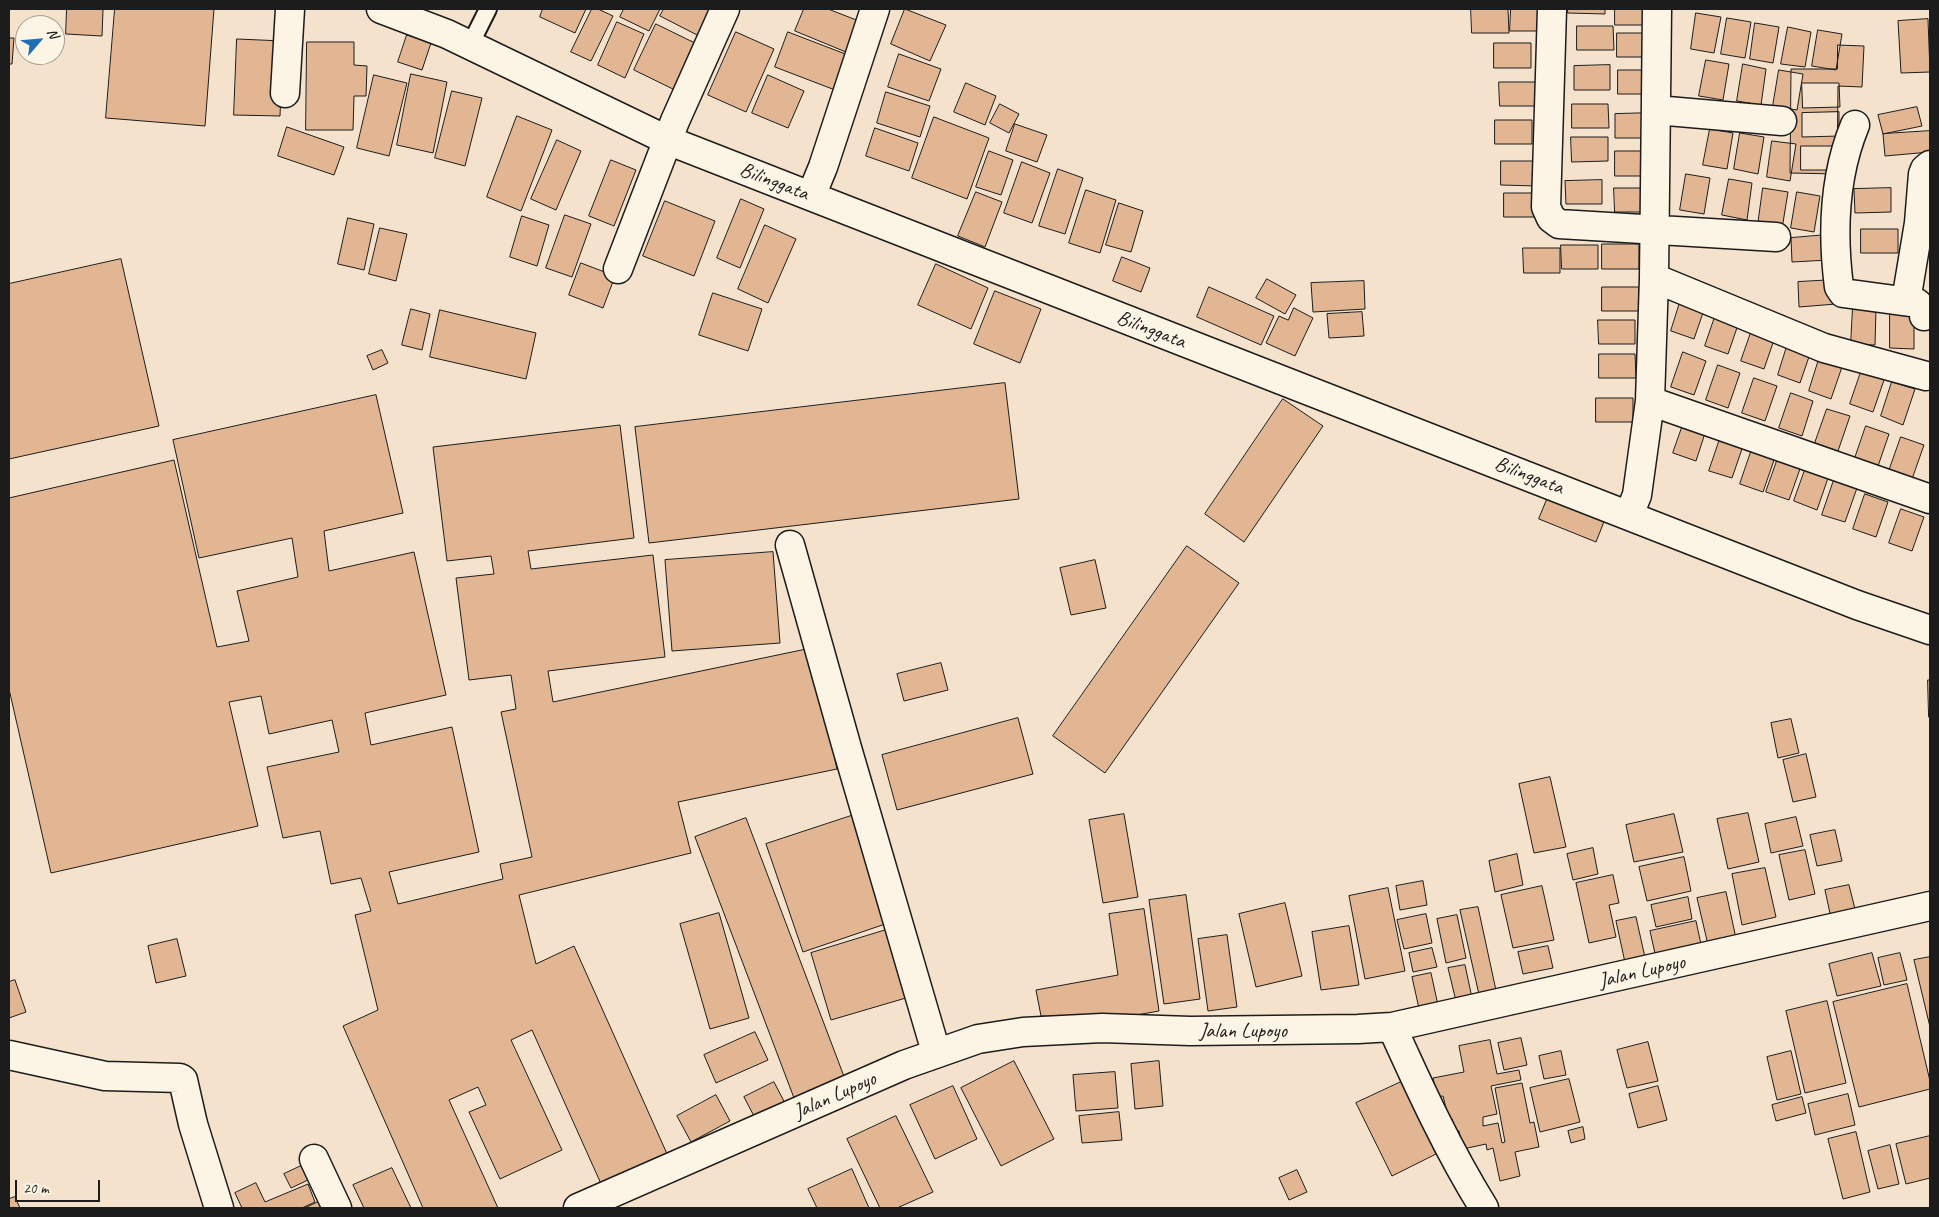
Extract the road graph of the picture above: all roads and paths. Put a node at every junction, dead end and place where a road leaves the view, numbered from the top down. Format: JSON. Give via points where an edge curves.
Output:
{"nodes":[{"id":1,"x":290,"y":9,"type":"edge"},
{"id":2,"x":381,"y":9,"type":"edge"},
{"id":3,"x":725,"y":9,"type":"edge"},
{"id":4,"x":875,"y":9,"type":"edge"},
{"id":5,"x":1552,"y":9,"type":"edge"},
{"id":6,"x":1657,"y":9,"type":"edge"},
{"id":7,"x":479,"y":26,"type":"edge"},
{"id":8,"x":285,"y":93,"type":"dead end"},
{"id":9,"x":1656,"y":110,"type":"junction"},
{"id":10,"x":675,"y":120,"type":"junction"},
{"id":11,"x":1782,"y":121,"type":"dead end"},
{"id":12,"x":1855,"y":125,"type":"dead end"},
{"id":13,"x":1930,"y":165,"type":"edge"},
{"id":14,"x":817,"y":183,"type":"junction"},
{"id":15,"x":1655,"y":230,"type":"junction"},
{"id":16,"x":1776,"y":237,"type":"dead end"},
{"id":17,"x":618,"y":269,"type":"dead end"},
{"id":18,"x":1654,"y":278,"type":"junction"},
{"id":19,"x":1917,"y":296,"type":"edge"},
{"id":20,"x":1926,"y":376,"type":"dead end"},
{"id":21,"x":1650,"y":401,"type":"junction"},
{"id":22,"x":1930,"y":499,"type":"edge"},
{"id":23,"x":1632,"y":506,"type":"junction"},
{"id":24,"x":790,"y":545,"type":"dead end"},
{"id":25,"x":1930,"y":630,"type":"edge"},
{"id":26,"x":1930,"y":906,"type":"edge"},
{"id":27,"x":1392,"y":1027,"type":"junction"},
{"id":28,"x":936,"y":1052,"type":"junction"},
{"id":29,"x":9,"y":1056,"type":"edge"},
{"id":30,"x":314,"y":1159,"type":"dead end"},
{"id":31,"x":219,"y":1208,"type":"edge"},
{"id":32,"x":337,"y":1208,"type":"edge"},
{"id":33,"x":578,"y":1208,"type":"edge"},
{"id":34,"x":1484,"y":1208,"type":"edge"}],
"edges":[{"from":1,"to":8,"type":"street"},
{"from":2,"to":7,"type":"street","name":"Bilinggata","via":[[447,34]]},
{"from":3,"to":10,"type":"street"},
{"from":4,"to":14,"type":"street"},
{"from":5,"to":15,"type":"street","via":[[1546,208],[1559,224]]},
{"from":6,"to":9,"type":"street"},
{"from":7,"to":10,"type":"street","name":"Bilinggata"},
{"from":9,"to":11,"type":"street"},
{"from":9,"to":15,"type":"street"},
{"from":10,"to":14,"type":"street","name":"Bilinggata"},
{"from":10,"to":17,"type":"street"},
{"from":12,"to":19,"type":"street","via":[[1838,188],[1835,237],[1839,287],[1843,293]]},
{"from":13,"to":19,"type":"street","via":[[1923,174]]},
{"from":14,"to":23,"type":"street","name":"Bilinggata","via":[[1112,316]]},
{"from":15,"to":16,"type":"street"},
{"from":15,"to":18,"type":"street"},
{"from":18,"to":20,"type":"street","via":[[1824,348]]},
{"from":18,"to":21,"type":"street"},
{"from":21,"to":22,"type":"street"},
{"from":21,"to":23,"type":"street"},
{"from":23,"to":25,"type":"street","name":"Bilinggata","via":[[1857,605]]},
{"from":24,"to":28,"type":"street"},
{"from":26,"to":27,"type":"street","name":"Jalan Lupoyo"},
{"from":27,"to":28,"type":"street","name":"Jalan Lupoyo","via":[[1199,1031],[1102,1028],[1023,1032],[978,1039]]},
{"from":27,"to":34,"type":"street","via":[[1427,1105]]},
{"from":28,"to":33,"type":"street","name":"Jalan Lupoyo"},
{"from":29,"to":31,"type":"street","via":[[105,1076],[183,1080]]},
{"from":30,"to":32,"type":"street"}]}
